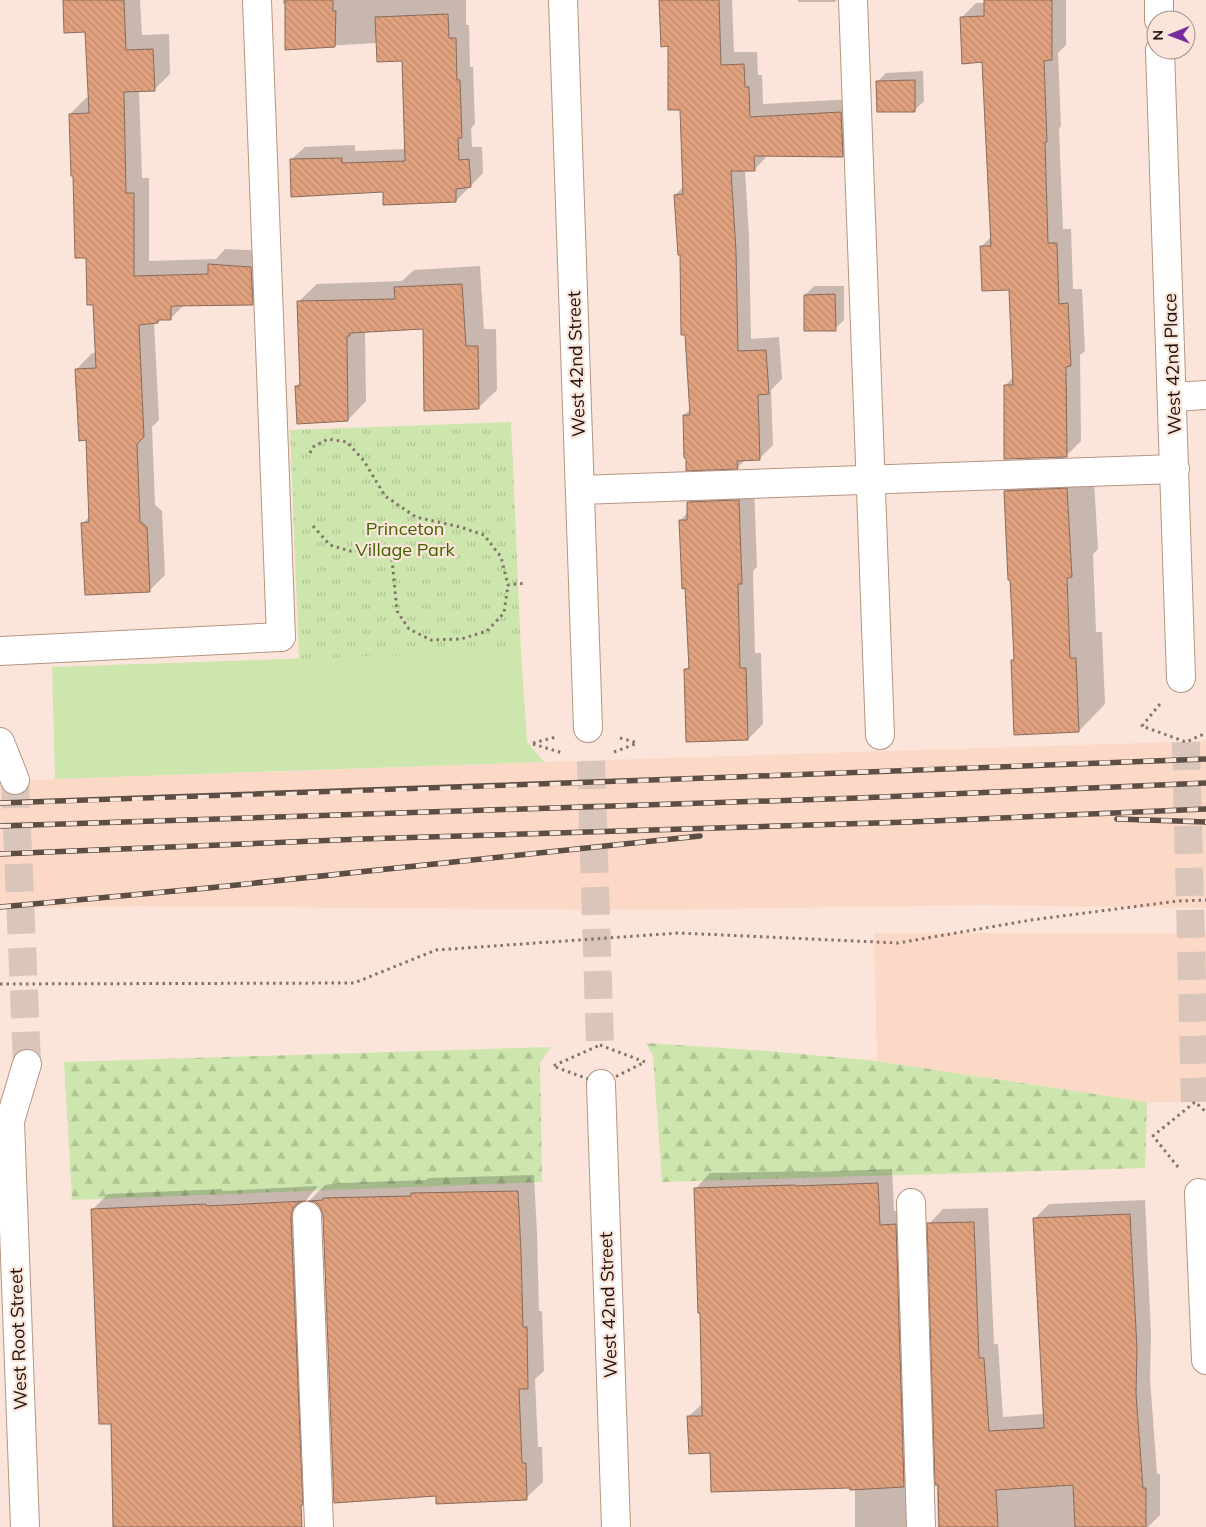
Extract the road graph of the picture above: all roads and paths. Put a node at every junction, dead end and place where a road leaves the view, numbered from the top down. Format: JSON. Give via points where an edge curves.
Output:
{"nodes":[{"id":1,"x":257,"y":0,"type":"edge"},
{"id":2,"x":563,"y":0,"type":"edge"},
{"id":3,"x":853,"y":0,"type":"edge"},
{"id":4,"x":1160,"y":60,"type":"edge"},
{"id":5,"x":1206,"y":395,"type":"edge"},
{"id":6,"x":1173,"y":397,"type":"junction"},
{"id":7,"x":309,"y":455,"type":"dead end"},
{"id":8,"x":1175,"y":469,"type":"junction"},
{"id":9,"x":870,"y":480,"type":"junction"},
{"id":10,"x":580,"y":490,"type":"junction"},
{"id":11,"x":309,"y":522,"type":"dead end"},
{"id":12,"x":526,"y":583,"type":"dead end"},
{"id":13,"x":508,"y":585,"type":"junction"},
{"id":14,"x":0,"y":651,"type":"edge"},
{"id":15,"x":1181,"y":678,"type":"dead end"},
{"id":16,"x":1142,"y":726,"type":"dead end"},
{"id":17,"x":588,"y":728,"type":"dead end"},
{"id":18,"x":1206,"y":733,"type":"edge"},
{"id":19,"x":880,"y":735,"type":"dead end"},
{"id":20,"x":0,"y":742,"type":"edge"},
{"id":21,"x":15,"y":780,"type":"tunnel mouth"},
{"id":22,"x":1206,"y":900,"type":"edge"},
{"id":23,"x":0,"y":984,"type":"edge"},
{"id":24,"x":27,"y":1064,"type":"tunnel mouth"},
{"id":25,"x":600,"y":1084,"type":"dead end"},
{"id":26,"x":0,"y":1096,"type":"edge"},
{"id":27,"x":1206,"y":1112,"type":"edge"},
{"id":28,"x":10,"y":1121,"type":"junction"},
{"id":29,"x":1153,"y":1136,"type":"dead end"},
{"id":30,"x":1199,"y":1194,"type":"dead end"},
{"id":31,"x":911,"y":1203,"type":"dead end"},
{"id":32,"x":307,"y":1216,"type":"dead end"},
{"id":33,"x":1206,"y":1360,"type":"edge"},
{"id":34,"x":25,"y":1527,"type":"edge"},
{"id":35,"x":319,"y":1527,"type":"edge"},
{"id":36,"x":616,"y":1527,"type":"edge"},
{"id":37,"x":921,"y":1527,"type":"edge"}],
"edges":[{"from":1,"to":14,"type":"street","via":[[281,637]]},
{"from":2,"to":10,"type":"street","name":"West 42nd Street"},
{"from":3,"to":9,"type":"street"},
{"from":4,"to":6,"type":"street","name":"West 42nd Place"},
{"from":5,"to":6,"type":"street"},
{"from":6,"to":8,"type":"street","name":"West 42nd Place"},
{"from":7,"to":13,"type":"path","via":[[313,448],[328,439],[348,442],[364,461],[384,496],[416,517],[460,526],[484,535],[501,557]]},
{"from":8,"to":9,"type":"street"},
{"from":8,"to":15,"type":"street","name":"West 42nd Place"},
{"from":9,"to":10,"type":"street"},
{"from":9,"to":19,"type":"street"},
{"from":10,"to":17,"type":"street","name":"West 42nd Street"},
{"from":11,"to":13,"type":"path","via":[[337,547],[350,551],[391,549],[397,611],[409,629],[431,640],[461,639],[488,631],[504,613]]},
{"from":12,"to":13,"type":"path"},
{"from":16,"to":18,"type":"path","via":[[1186,742]]},
{"from":20,"to":21,"type":"street"},
{"from":22,"to":23,"type":"path","via":[[1031,920],[898,943],[679,933],[436,950],[354,983]]},
{"from":24,"to":28,"type":"street","name":"West Root Street"},
{"from":25,"to":36,"type":"street","name":"West 42nd Street"},
{"from":26,"to":28,"type":"street","name":"West Root Street"},
{"from":27,"to":29,"type":"path","via":[[1195,1102]]},
{"from":28,"to":34,"type":"street","name":"West Root Street"},
{"from":30,"to":33,"type":"street"},
{"from":31,"to":37,"type":"street"},
{"from":32,"to":35,"type":"street"}]}
